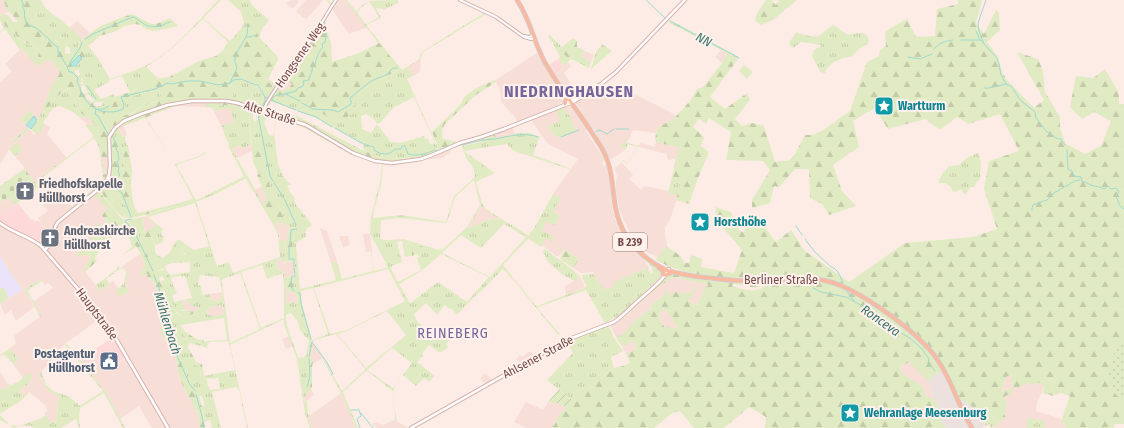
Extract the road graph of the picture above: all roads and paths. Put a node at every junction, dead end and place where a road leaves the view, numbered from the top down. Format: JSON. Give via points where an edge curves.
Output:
{"nodes":[{"id":1,"x":336,"y":0,"type":"edge"},
{"id":2,"x":460,"y":0,"type":"edge"},
{"id":3,"x":516,"y":0,"type":"edge"},
{"id":4,"x":685,"y":0,"type":"edge"},
{"id":5,"x":534,"y":37,"type":"junction"},
{"id":6,"x":566,"y":96,"type":"junction"},
{"id":7,"x":571,"y":102,"type":"junction"},
{"id":8,"x":565,"y":104,"type":"junction"},
{"id":9,"x":557,"y":108,"type":"junction"},
{"id":10,"x":263,"y":111,"type":"junction"},
{"id":11,"x":617,"y":214,"type":"junction"},
{"id":12,"x":0,"y":223,"type":"edge"},
{"id":13,"x":44,"y":249,"type":"junction"},
{"id":14,"x":653,"y":263,"type":"junction"},
{"id":15,"x":668,"y":269,"type":"junction"},
{"id":16,"x":675,"y":272,"type":"junction"},
{"id":17,"x":664,"y":275,"type":"junction"},
{"id":18,"x":690,"y":275,"type":"junction"},
{"id":19,"x":168,"y":428,"type":"edge"},
{"id":20,"x":411,"y":428,"type":"edge"},
{"id":21,"x":972,"y":428,"type":"edge"}],
"edges":[{"from":1,"to":10,"type":"street","name":"Hongsener Weg"},
{"from":2,"to":5,"type":"street","via":[[496,17],[521,35]]},
{"from":3,"to":5,"type":"main road","number":"B 239"},
{"from":4,"to":7,"type":"main road","via":[[624,64],[601,84]]},
{"from":5,"to":6,"type":"main road","number":"B 239","via":[[545,63]]},
{"from":6,"to":7,"type":"main road","number":"B 239"},
{"from":6,"to":8,"type":"main road"},
{"from":7,"to":8,"type":"main road","name":"Alte Straße"},
{"from":7,"to":9,"type":"main road","name":"Alte Straße"},
{"from":7,"to":11,"type":"main road","number":"B 239","via":[[606,156],[612,173]]},
{"from":8,"to":9,"type":"main road","name":"Alte Straße"},
{"from":9,"to":10,"type":"main road","name":"Alte Straße","via":[[427,157],[392,163],[359,156],[306,126]]},
{"from":10,"to":13,"type":"main road","name":"Alte Straße","via":[[226,101],[192,101],[163,107],[124,121],[109,137],[110,165],[105,184],[58,222],[55,227],[55,239]]},
{"from":11,"to":14,"type":"main road","number":"B 239","via":[[620,225],[631,243]]},
{"from":11,"to":15,"type":"main road","number":"B 239","via":[[635,245]]},
{"from":12,"to":13,"type":"main road","name":"Hauptstraße","via":[[34,240]]},
{"from":13,"to":19,"type":"main road","name":"Hauptstraße","via":[[112,332]]},
{"from":14,"to":15,"type":"main road","number":"B 239"},
{"from":14,"to":17,"type":"main road","number":"B 239"},
{"from":15,"to":16,"type":"main road","number":"B 239"},
{"from":15,"to":17,"type":"main road","name":"Ahlsener Straße"},
{"from":15,"to":18,"type":"main road","number":"B 239"},
{"from":16,"to":17,"type":"main road","number":"B 239"},
{"from":16,"to":18,"type":"main road","number":"B 239"},
{"from":17,"to":20,"type":"main road","name":"Ahlsener Straße","via":[[614,322],[552,348]]},
{"from":18,"to":21,"type":"main road","name":"Berliner Straße","number":"B 239","via":[[754,281],[817,279],[854,292],[891,316],[930,350],[944,369]]}]}
